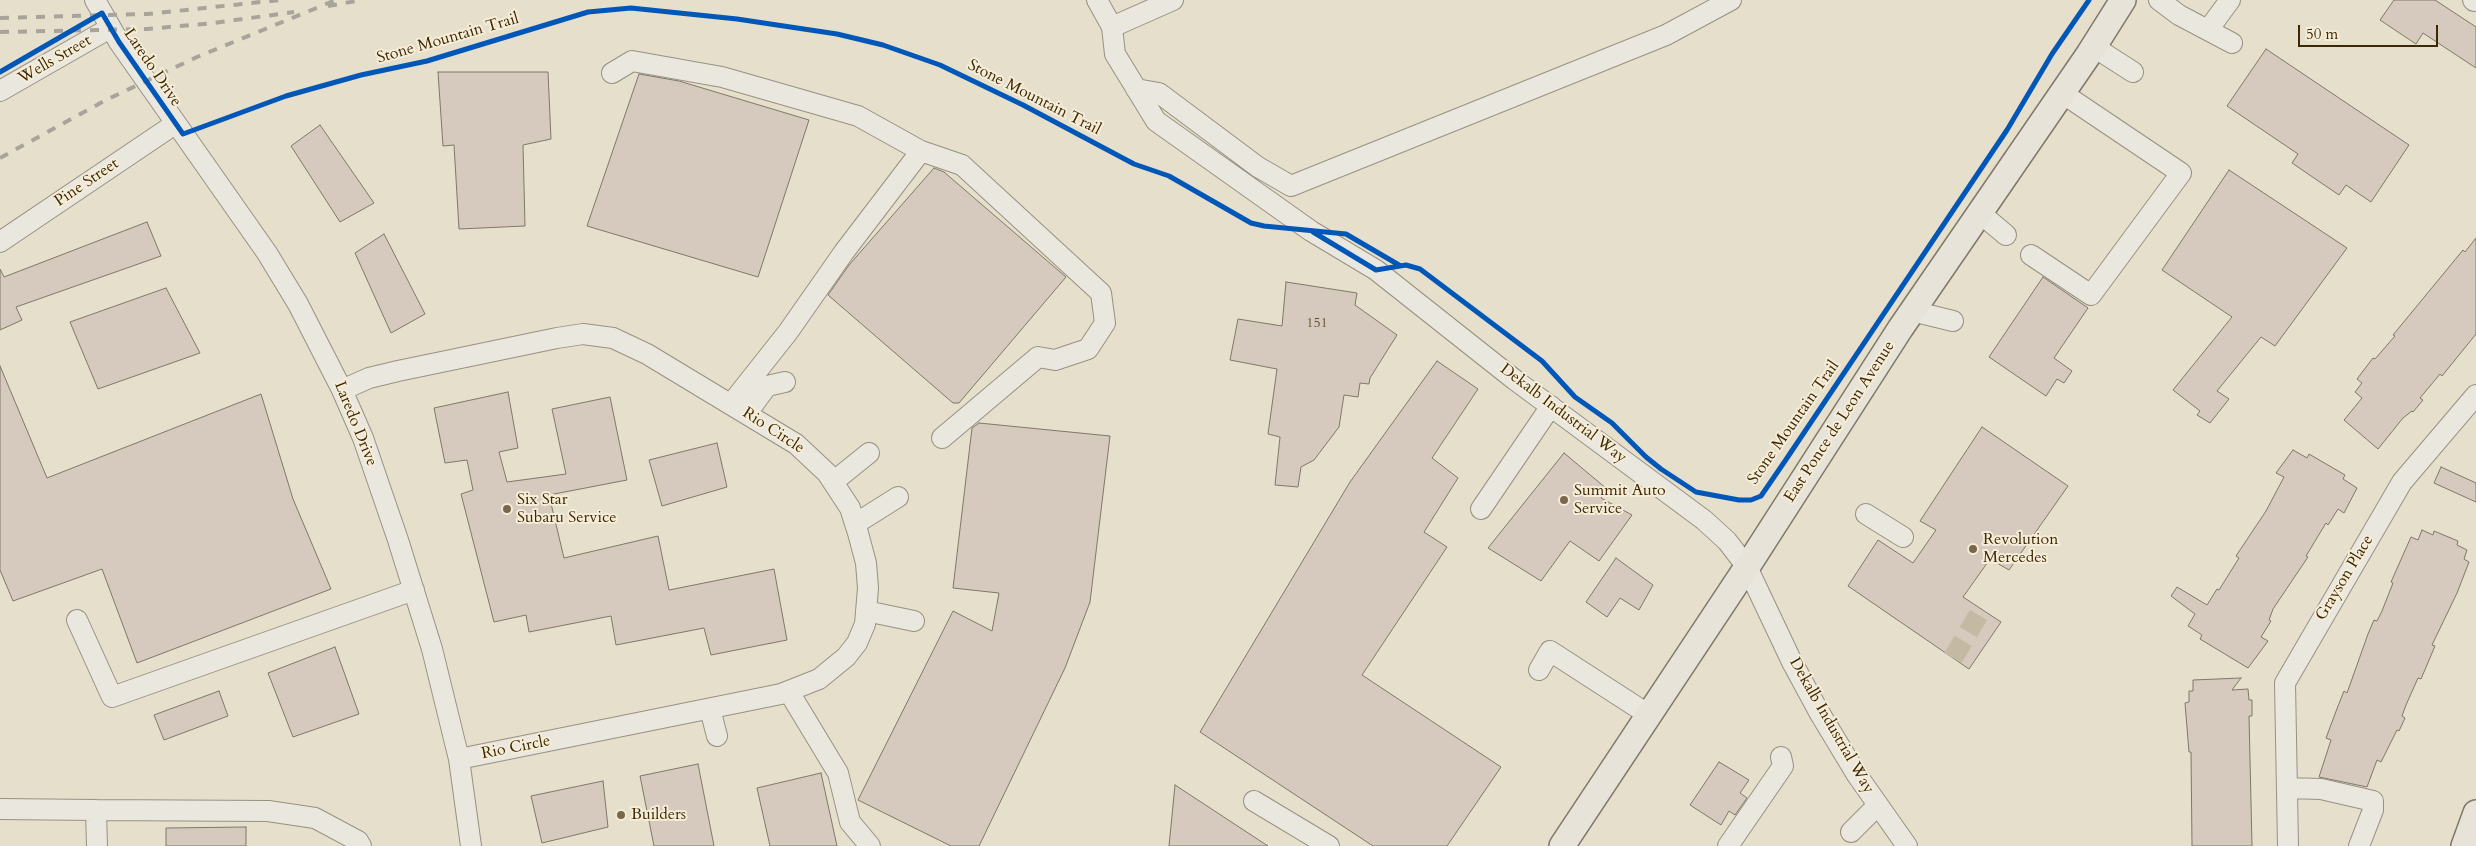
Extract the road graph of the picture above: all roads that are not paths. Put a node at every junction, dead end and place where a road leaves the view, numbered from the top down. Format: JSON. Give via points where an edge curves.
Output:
{"nodes":[{"id":1,"x":1097,"y":0,"type":"edge"},
{"id":2,"x":1174,"y":0,"type":"edge"},
{"id":3,"x":1731,"y":0,"type":"edge"},
{"id":4,"x":2123,"y":0,"type":"edge"},
{"id":5,"x":2159,"y":0,"type":"edge"},
{"id":6,"x":2230,"y":0,"type":"edge"},
{"id":7,"x":102,"y":14,"type":"edge"},
{"id":8,"x":1112,"y":27,"type":"junction"},
{"id":9,"x":2208,"y":30,"type":"junction"},
{"id":10,"x":2232,"y":43,"type":"dead end"},
{"id":11,"x":2094,"y":46,"type":"junction"},
{"id":12,"x":2134,"y":72,"type":"dead end"},
{"id":13,"x":612,"y":73,"type":"dead end"},
{"id":14,"x":1136,"y":89,"type":"junction"},
{"id":15,"x":0,"y":91,"type":"edge"},
{"id":16,"x":2062,"y":93,"type":"junction"},
{"id":17,"x":175,"y":124,"type":"junction"},
{"id":18,"x":921,"y":151,"type":"junction"},
{"id":19,"x":1980,"y":213,"type":"junction"},
{"id":20,"x":2006,"y":235,"type":"dead end"},
{"id":21,"x":0,"y":242,"type":"edge"},
{"id":22,"x":2031,"y":255,"type":"dead end"},
{"id":23,"x":1912,"y":311,"type":"junction"},
{"id":24,"x":1953,"y":321,"type":"dead end"},
{"id":25,"x":785,"y":382,"type":"dead end"},
{"id":26,"x":342,"y":390,"type":"junction"},
{"id":27,"x":2476,"y":395,"type":"edge"},
{"id":28,"x":1551,"y":406,"type":"junction"},
{"id":29,"x":739,"y":408,"type":"junction"},
{"id":30,"x":942,"y":438,"type":"dead end"},
{"id":31,"x":869,"y":453,"type":"dead end"},
{"id":32,"x":833,"y":482,"type":"junction"},
{"id":33,"x":898,"y":497,"type":"dead end"},
{"id":34,"x":1481,"y":510,"type":"dead end"},
{"id":35,"x":1866,"y":514,"type":"dead end"},
{"id":36,"x":855,"y":524,"type":"junction"},
{"id":37,"x":1902,"y":537,"type":"dead end"},
{"id":38,"x":1747,"y":566,"type":"junction"},
{"id":39,"x":414,"y":590,"type":"junction"},
{"id":40,"x":866,"y":610,"type":"junction"},
{"id":41,"x":77,"y":620,"type":"dead end"},
{"id":42,"x":914,"y":621,"type":"dead end"},
{"id":43,"x":1538,"y":670,"type":"dead end"},
{"id":44,"x":789,"y":692,"type":"junction"},
{"id":45,"x":710,"y":709,"type":"junction"},
{"id":46,"x":1649,"y":715,"type":"junction"},
{"id":47,"x":717,"y":736,"type":"dead end"},
{"id":48,"x":1781,"y":757,"type":"dead end"},
{"id":49,"x":459,"y":759,"type":"junction"},
{"id":50,"x":2288,"y":788,"type":"junction"},
{"id":51,"x":1254,"y":801,"type":"dead end"},
{"id":52,"x":1878,"y":805,"type":"junction"},
{"id":53,"x":0,"y":809,"type":"edge"},
{"id":54,"x":96,"y":810,"type":"junction"},
{"id":55,"x":2476,"y":813,"type":"edge"},
{"id":56,"x":1851,"y":832,"type":"dead end"},
{"id":57,"x":97,"y":846,"type":"edge"},
{"id":58,"x":361,"y":846,"type":"edge"},
{"id":59,"x":470,"y":846,"type":"edge"},
{"id":60,"x":870,"y":846,"type":"edge"},
{"id":61,"x":1329,"y":846,"type":"edge"},
{"id":62,"x":1562,"y":846,"type":"edge"},
{"id":63,"x":1728,"y":846,"type":"edge"},
{"id":64,"x":1907,"y":846,"type":"edge"},
{"id":65,"x":2288,"y":846,"type":"edge"},
{"id":66,"x":2359,"y":846,"type":"edge"},
{"id":67,"x":2464,"y":846,"type":"edge"}],
"edges":[{"from":1,"to":8,"type":"street"},
{"from":2,"to":8,"type":"street"},
{"from":3,"to":14,"type":"street","via":[[1666,35],[1291,186],[1258,166],[1160,93]]},
{"from":4,"to":11,"type":"main road","name":"East Ponce de Leon Avenue"},
{"from":5,"to":9,"type":"street"},
{"from":6,"to":9,"type":"street"},
{"from":7,"to":15,"type":"street","name":"Wells Street"},
{"from":7,"to":17,"type":"street","name":"Laredo Drive"},
{"from":8,"to":14,"type":"street","via":[[1116,54]]},
{"from":9,"to":10,"type":"street"},
{"from":11,"to":12,"type":"street"},
{"from":11,"to":16,"type":"main road","name":"East Ponce de Leon Avenue"},
{"from":13,"to":18,"type":"street","via":[[632,61],[722,77],[858,116]]},
{"from":14,"to":28,"type":"street","name":"Dekalb Industrial Way","via":[[1156,121],[1311,231],[1376,270]]},
{"from":16,"to":19,"type":"main road","name":"East Ponce de Leon Avenue"},
{"from":16,"to":22,"type":"street","via":[[2181,173],[2091,295]]},
{"from":17,"to":21,"type":"street","name":"Pine Street"},
{"from":17,"to":26,"type":"street","name":"Laredo Drive","via":[[267,253],[298,304]]},
{"from":18,"to":29,"type":"street","via":[[844,252]]},
{"from":18,"to":30,"type":"street","via":[[962,165],[1102,293],[1105,323],[1088,349],[1055,360],[1038,357]]},
{"from":19,"to":20,"type":"street"},
{"from":19,"to":23,"type":"main road","name":"East Ponce de Leon Avenue"},
{"from":23,"to":24,"type":"street"},
{"from":23,"to":38,"type":"main road","name":"East Ponce de Leon Avenue"},
{"from":25,"to":29,"type":"street","via":[[767,386]]},
{"from":26,"to":29,"type":"street","name":"Rio Circle","via":[[369,378],[547,335],[583,334],[613,338],[639,349]]},
{"from":26,"to":39,"type":"street","name":"Laredo Drive","via":[[363,438]]},
{"from":27,"to":50,"type":"street","name":"Grayson Place","via":[[2402,482],[2285,683]]},
{"from":28,"to":34,"type":"street"},
{"from":28,"to":38,"type":"street","name":"Dekalb Industrial Way","via":[[1704,520]]},
{"from":29,"to":32,"type":"street","name":"Rio Circle","via":[[796,444]]},
{"from":31,"to":32,"type":"street"},
{"from":32,"to":36,"type":"street","name":"Rio Circle","via":[[850,508]]},
{"from":33,"to":36,"type":"street"},
{"from":35,"to":37,"type":"street"},
{"from":36,"to":40,"type":"street","name":"Rio Circle","via":[[866,563]]},
{"from":38,"to":46,"type":"main road","name":"East Ponce de Leon Avenue"},
{"from":38,"to":52,"type":"street","name":"Dekalb Industrial Way","via":[[1819,712]]},
{"from":39,"to":41,"type":"street","via":[[112,697]]},
{"from":39,"to":49,"type":"street","name":"Laredo Drive"},
{"from":40,"to":42,"type":"street"},
{"from":40,"to":44,"type":"street","name":"Rio Circle","via":[[865,624],[857,643],[846,657],[819,679]]},
{"from":43,"to":46,"type":"street","via":[[1550,651]]},
{"from":44,"to":45,"type":"street","name":"Rio Circle"},
{"from":44,"to":60,"type":"street","via":[[838,773],[850,822]]},
{"from":45,"to":47,"type":"street"},
{"from":45,"to":49,"type":"street","name":"Rio Circle"},
{"from":46,"to":62,"type":"main road","name":"East Ponce de Leon Avenue"},
{"from":48,"to":63,"type":"street","via":[[1783,766]]},
{"from":49,"to":59,"type":"street","name":"Laredo Drive"},
{"from":50,"to":65,"type":"street","name":"Grayson Place"},
{"from":50,"to":66,"type":"street","via":[[2321,789],[2373,801],[2373,810]]},
{"from":51,"to":61,"type":"street"},
{"from":52,"to":56,"type":"street"},
{"from":52,"to":64,"type":"street","name":"Dekalb Industrial Way"},
{"from":53,"to":54,"type":"street"},
{"from":54,"to":57,"type":"street"},
{"from":54,"to":58,"type":"street","via":[[268,811],[316,818],[358,841]]},
{"from":55,"to":67,"type":"main road"}]}
